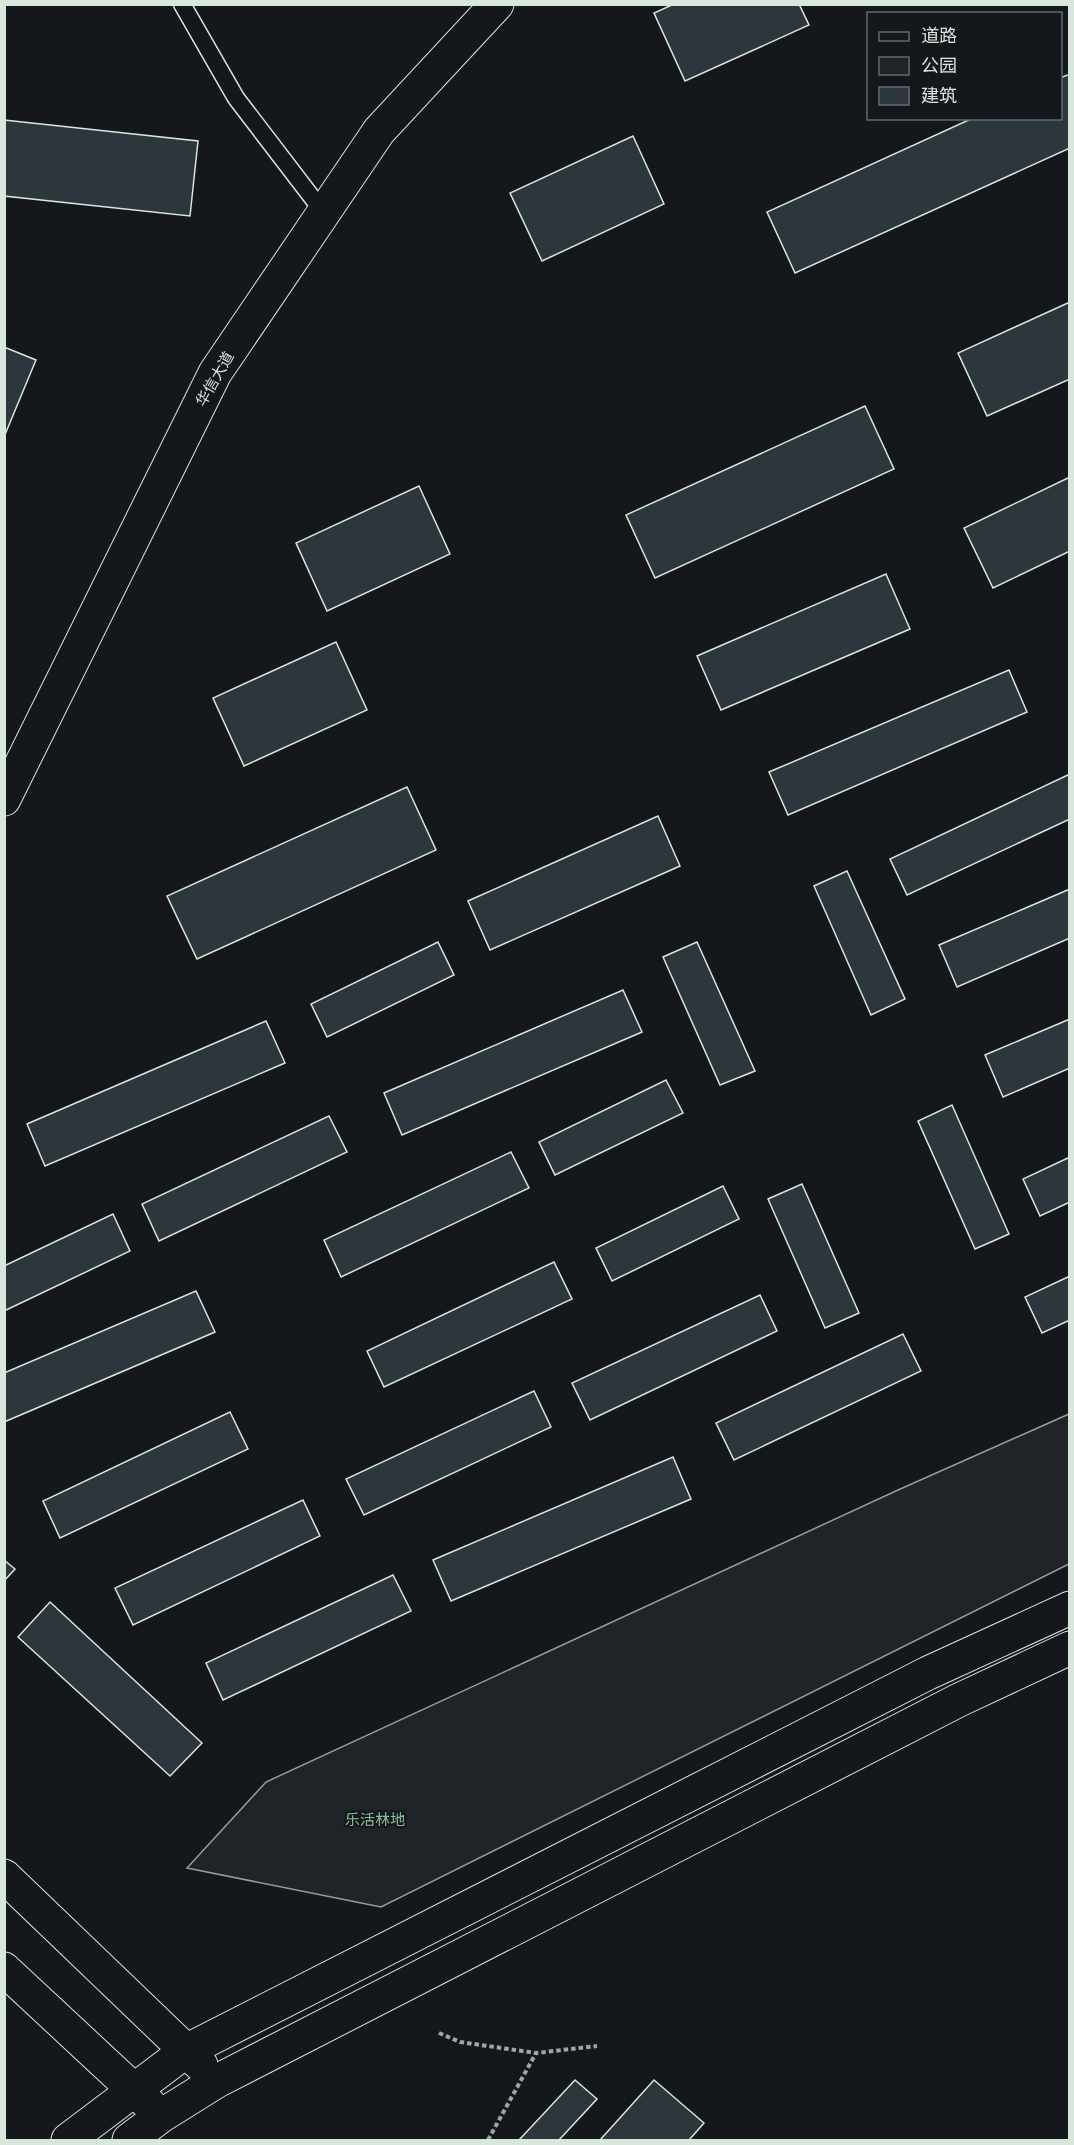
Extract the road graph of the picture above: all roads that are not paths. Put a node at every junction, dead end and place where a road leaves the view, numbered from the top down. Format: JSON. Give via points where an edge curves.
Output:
{"nodes":[{"id":1,"x":182,"y":4,"type":"edge"},
{"id":2,"x":497,"y":4,"type":"edge"},
{"id":3,"x":324,"y":213,"type":"junction"},
{"id":4,"x":4,"y":799,"type":"edge"},
{"id":5,"x":1070,"y":1608,"type":"edge"},
{"id":6,"x":1070,"y":1648,"type":"edge"},
{"id":7,"x":4,"y":1876,"type":"edge"},
{"id":8,"x":4,"y":1969,"type":"edge"},
{"id":9,"x":186,"y":2051,"type":"junction"},
{"id":10,"x":217,"y":2081,"type":"junction"},
{"id":11,"x":134,"y":2091,"type":"junction"},
{"id":12,"x":161,"y":2116,"type":"junction"},
{"id":13,"x":68,"y":2140,"type":"edge"},
{"id":14,"x":129,"y":2140,"type":"edge"}],
"edges":[{"from":1,"to":3,"type":"lane","via":[[236,98]]},
{"from":2,"to":3,"type":"street","name":"华信大道","via":[[379,132]]},
{"from":3,"to":4,"type":"street","name":"华信大道","via":[[215,373]]},
{"from":5,"to":9,"type":"street","via":[[927,1673]]},
{"from":6,"to":10,"type":"street","via":[[949,1705]]},
{"from":7,"to":9,"type":"street"},
{"from":8,"to":11,"type":"street"},
{"from":9,"to":10,"type":"street"},
{"from":9,"to":11,"type":"street"},
{"from":10,"to":12,"type":"street"},
{"from":11,"to":12,"type":"street"},
{"from":11,"to":13,"type":"street"},
{"from":12,"to":14,"type":"street"}]}
